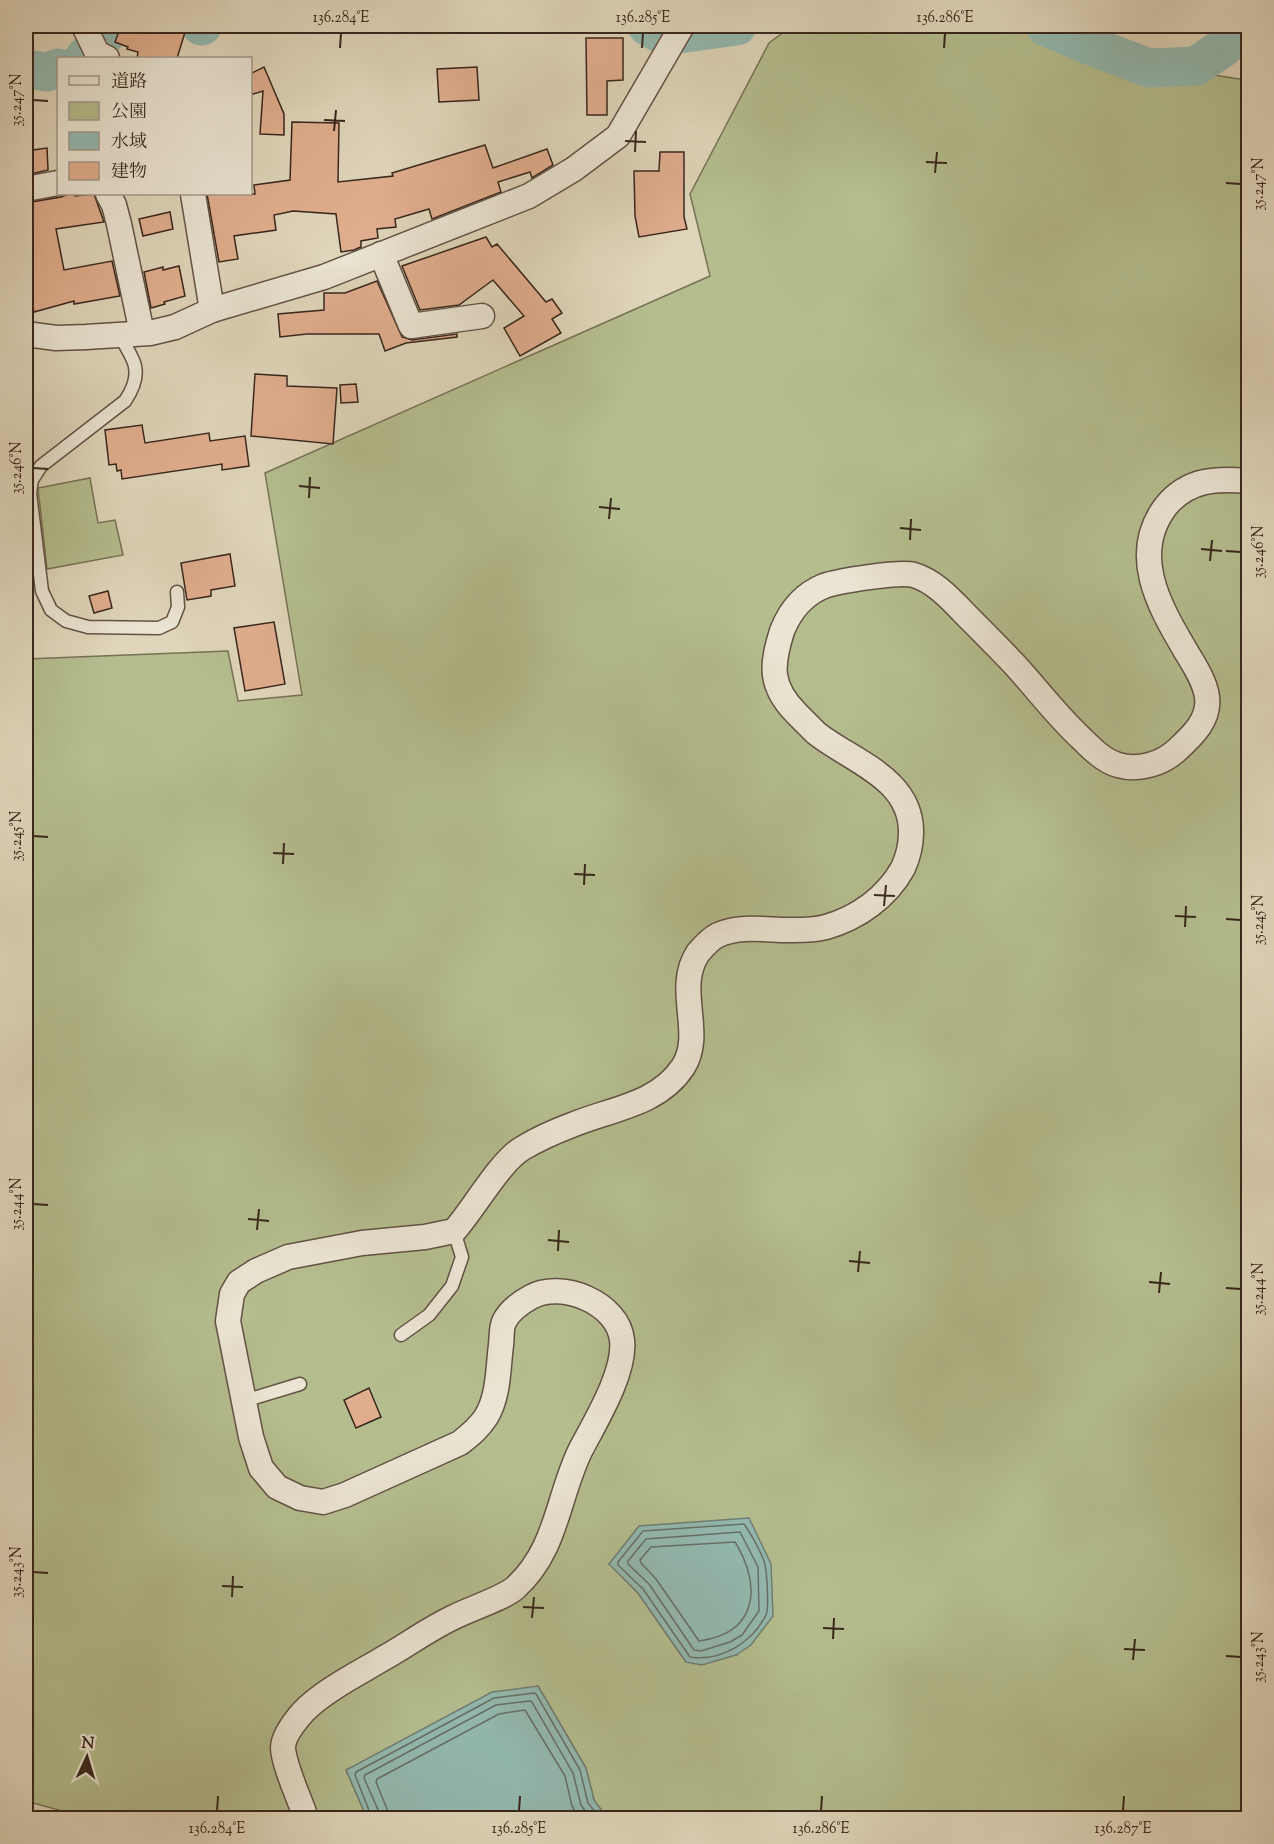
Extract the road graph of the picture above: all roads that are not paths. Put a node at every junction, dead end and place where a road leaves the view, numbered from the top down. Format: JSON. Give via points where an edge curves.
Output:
{"nodes":[{"id":1,"x":677,"y":34,"type":"edge"},
{"id":2,"x":57,"y":183,"type":"edge"},
{"id":3,"x":26,"y":189,"type":"edge"},
{"id":4,"x":109,"y":195,"type":"edge"},
{"id":5,"x":193,"y":195,"type":"edge"},
{"id":6,"x":381,"y":254,"type":"junction"},
{"id":7,"x":212,"y":310,"type":"junction"},
{"id":8,"x":482,"y":316,"type":"dead end"},
{"id":9,"x":26,"y":334,"type":"edge"},
{"id":10,"x":132,"y":334,"type":"junction"},
{"id":11,"x":1248,"y":481,"type":"edge"},
{"id":12,"x":177,"y":592,"type":"dead end"},
{"id":13,"x":454,"y":1231,"type":"junction"},
{"id":14,"x":401,"y":1335,"type":"dead end"},
{"id":15,"x":300,"y":1384,"type":"dead end"},
{"id":16,"x":244,"y":1401,"type":"junction"},
{"id":17,"x":306,"y":1818,"type":"edge"}],
"edges":[{"from":1,"to":6,"type":"street","via":[[618,136],[574,169],[529,196]]},
{"from":2,"to":3,"type":"street"},
{"from":4,"to":10,"type":"street","via":[[119,224]]},
{"from":5,"to":7,"type":"street"},
{"from":6,"to":7,"type":"street","via":[[324,278]]},
{"from":6,"to":8,"type":"street","via":[[411,326]]},
{"from":7,"to":10,"type":"street","via":[[175,327]]},
{"from":9,"to":10,"type":"street","via":[[56,338]]},
{"from":10,"to":12,"type":"lane","via":[[123,344],[134,361],[134,387],[125,400],[41,466],[32,480],[30,493],[42,591],[51,610],[66,621],[88,627],[159,628],[171,622],[178,607]]},
{"from":11,"to":13,"type":"street","via":[[1202,481],[1177,494],[1153,528],[1148,546],[1150,576],[1164,614],[1207,696],[1206,713],[1191,736],[1170,756],[1140,768],[1116,765],[1097,753],[946,595],[913,574],[894,573],[824,586],[801,600],[780,639],[775,678],[785,702],[818,734],[867,765],[890,783],[904,801],[911,819],[911,837],[902,869],[887,892],[860,914],[823,929],[743,929],[717,936],[702,948],[690,967],[687,986],[691,1036],[685,1065],[647,1099],[572,1125],[518,1150]]},
{"from":13,"to":14,"type":"lane","via":[[462,1257],[452,1286],[429,1315]]},
{"from":13,"to":16,"type":"street","via":[[288,1257],[239,1282],[232,1294],[228,1321]]},
{"from":15,"to":16,"type":"lane"},
{"from":16,"to":17,"type":"street","via":[[261,1468],[278,1487],[300,1498],[323,1502],[345,1496],[460,1443],[475,1431],[487,1416],[495,1394],[503,1323],[515,1307],[533,1295],[576,1294],[594,1301],[611,1313],[621,1330],[624,1352],[616,1377],[574,1464],[550,1539],[534,1568],[513,1590],[450,1619],[341,1684],[304,1711],[293,1725],[283,1746]]}]}
